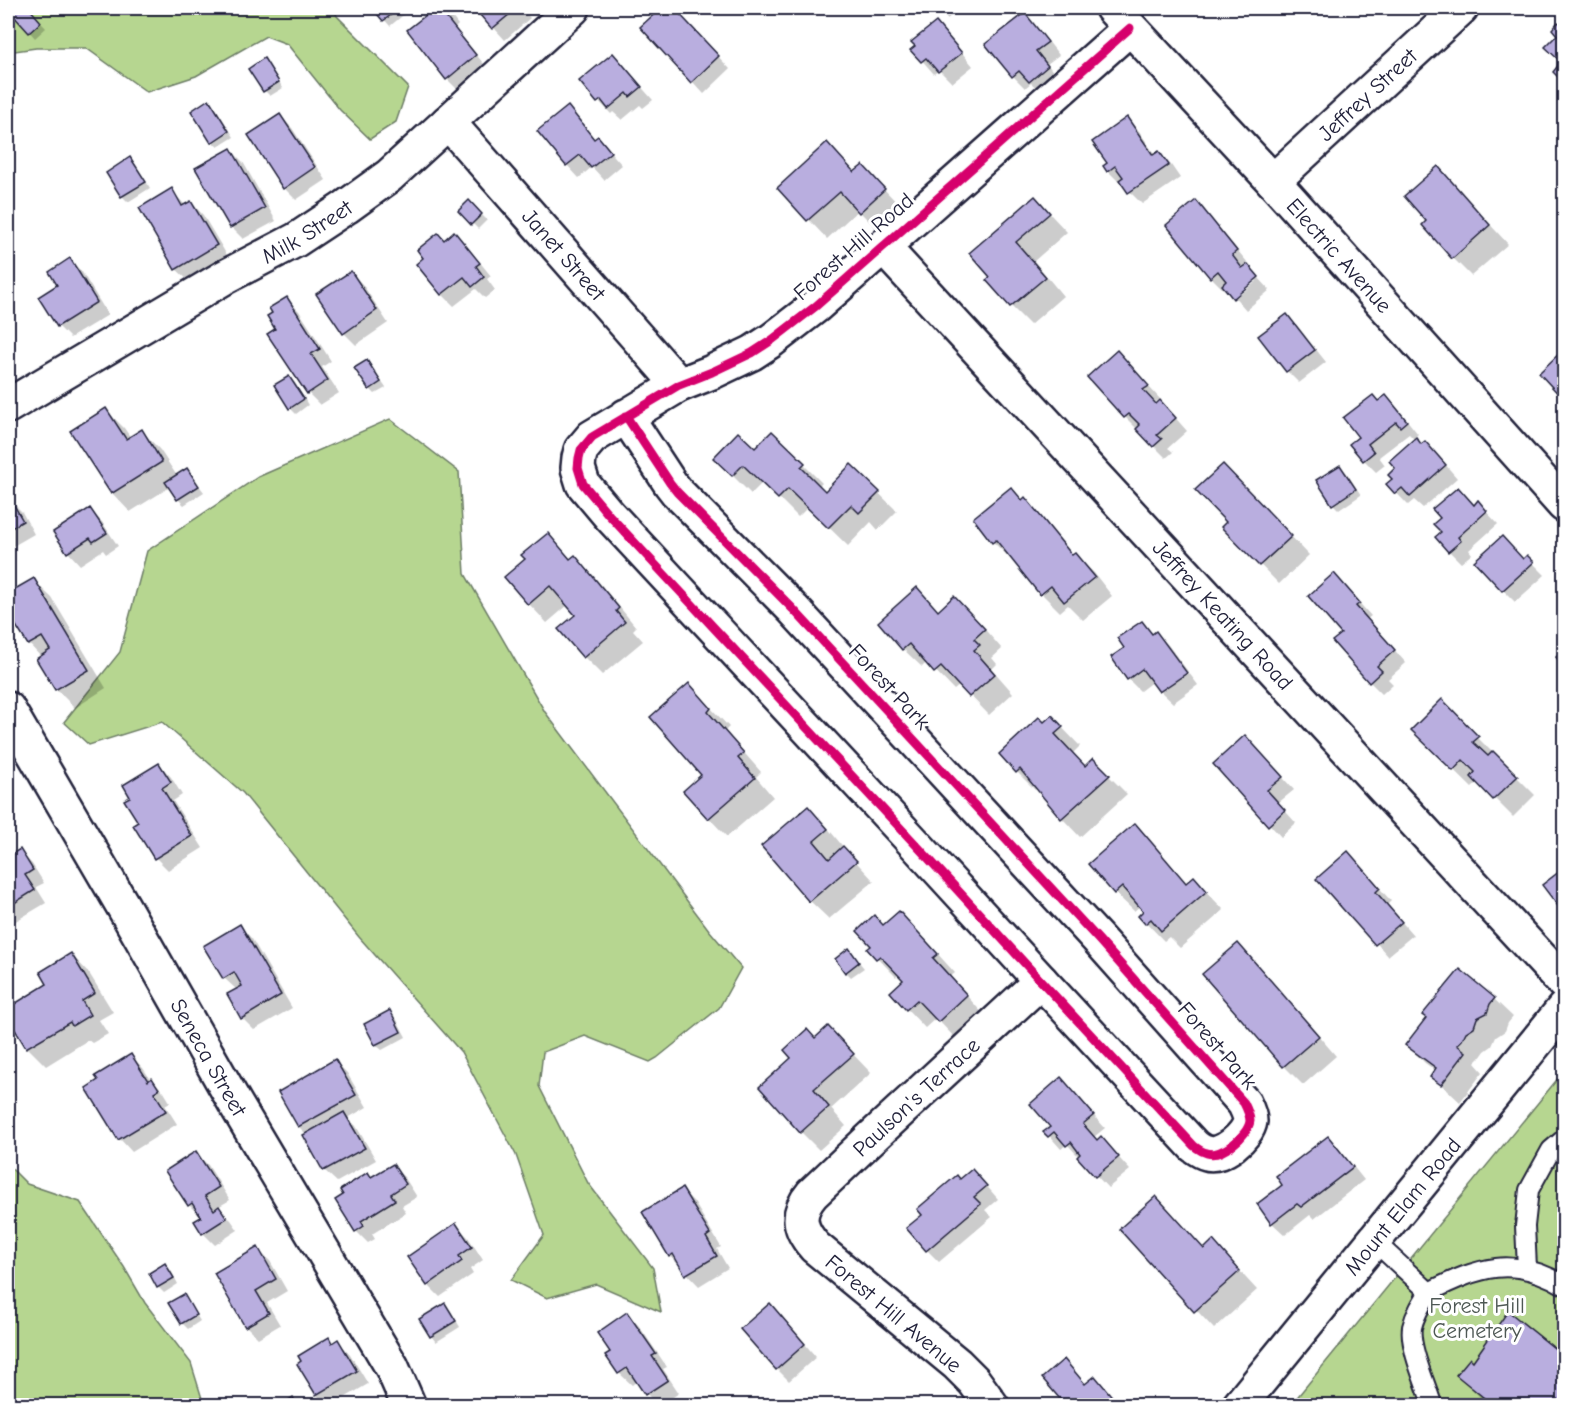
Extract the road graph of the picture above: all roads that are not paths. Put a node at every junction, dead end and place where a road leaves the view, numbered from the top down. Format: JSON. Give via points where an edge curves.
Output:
{"nodes":[{"id":1,"x":573,"y":8,"type":"edge"},
{"id":2,"x":1461,"y":8,"type":"edge"},
{"id":3,"x":1121,"y":18,"type":"edge"},
{"id":4,"x":448,"y":122,"type":"junction"},
{"id":5,"x":1273,"y":181,"type":"junction"},
{"id":6,"x":883,"y":247,"type":"junction"},
{"id":7,"x":679,"y":385,"type":"junction"},
{"id":8,"x":8,"y":406,"type":"edge"},
{"id":9,"x":626,"y":416,"type":"junction"},
{"id":10,"x":579,"y":458,"type":"joint"},
{"id":11,"x":1564,"y":505,"type":"edge"},
{"id":12,"x":8,"y":710,"type":"edge"},
{"id":13,"x":1041,"y":981,"type":"junction"},
{"id":14,"x":1564,"y":983,"type":"edge"},
{"id":15,"x":1564,"y":1008,"type":"edge"},
{"id":16,"x":1564,"y":1139,"type":"edge"},
{"id":17,"x":801,"y":1220,"type":"joint"},
{"id":18,"x":1374,"y":1240,"type":"junction"},
{"id":19,"x":1527,"y":1268,"type":"junction"},
{"id":20,"x":1564,"y":1285,"type":"edge"},
{"id":21,"x":1429,"y":1292,"type":"junction"},
{"id":22,"x":1427,"y":1404,"type":"edge"},
{"id":23,"x":409,"y":1406,"type":"edge"},
{"id":24,"x":992,"y":1406,"type":"edge"},
{"id":25,"x":1239,"y":1406,"type":"edge"}],
"edges":[{"from":1,"to":4,"type":"street","name":"Milk Street"},
{"from":2,"to":5,"type":"street","name":"Jeffrey Street"},
{"from":3,"to":5,"type":"street","name":"Electric Avenue"},
{"from":3,"to":6,"type":"street","name":"Forest Hill Road"},
{"from":4,"to":7,"type":"street","name":"Janet Street"},
{"from":4,"to":8,"type":"street","name":"Milk Street","via":[[389,176],[321,224]]},
{"from":5,"to":11,"type":"street","name":"Electric Avenue"},
{"from":6,"to":7,"type":"street","name":"Forest Hill Road","via":[[772,340],[734,363]]},
{"from":6,"to":14,"type":"street","name":"Jeffrey Keating Road"},
{"from":7,"to":9,"type":"street","name":"Forest Hill Road"},
{"from":9,"to":10,"type":"street","name":"Forest Hill Road","via":[[592,437]]},
{"from":9,"to":13,"type":"street","name":"Forest Park","via":[[677,492],[794,609],[1244,1104],[1250,1122],[1243,1135],[1221,1152],[1207,1154],[1200,1150]]},
{"from":10,"to":13,"type":"street","name":"Forest Park","via":[[583,484],[609,515]]},
{"from":12,"to":23,"type":"street","name":"Seneca Street","via":[[392,1366]]},
{"from":13,"to":17,"type":"street","name":"Paulson's Terrace","via":[[812,1194],[803,1207]]},
{"from":15,"to":18,"type":"street","name":"Mount Elam Road"},
{"from":16,"to":19,"type":"lane","via":[[1551,1150],[1529,1190],[1525,1226]]},
{"from":17,"to":24,"type":"street","name":"Forest Hill Avenue","via":[[815,1247],[957,1364]]},
{"from":18,"to":21,"type":"lane"},
{"from":18,"to":25,"type":"street","name":"Mount Elam Road"},
{"from":19,"to":20,"type":"lane"},
{"from":19,"to":21,"type":"lane","via":[[1500,1266],[1472,1273]]},
{"from":21,"to":22,"type":"lane","via":[[1412,1329]]}]}
